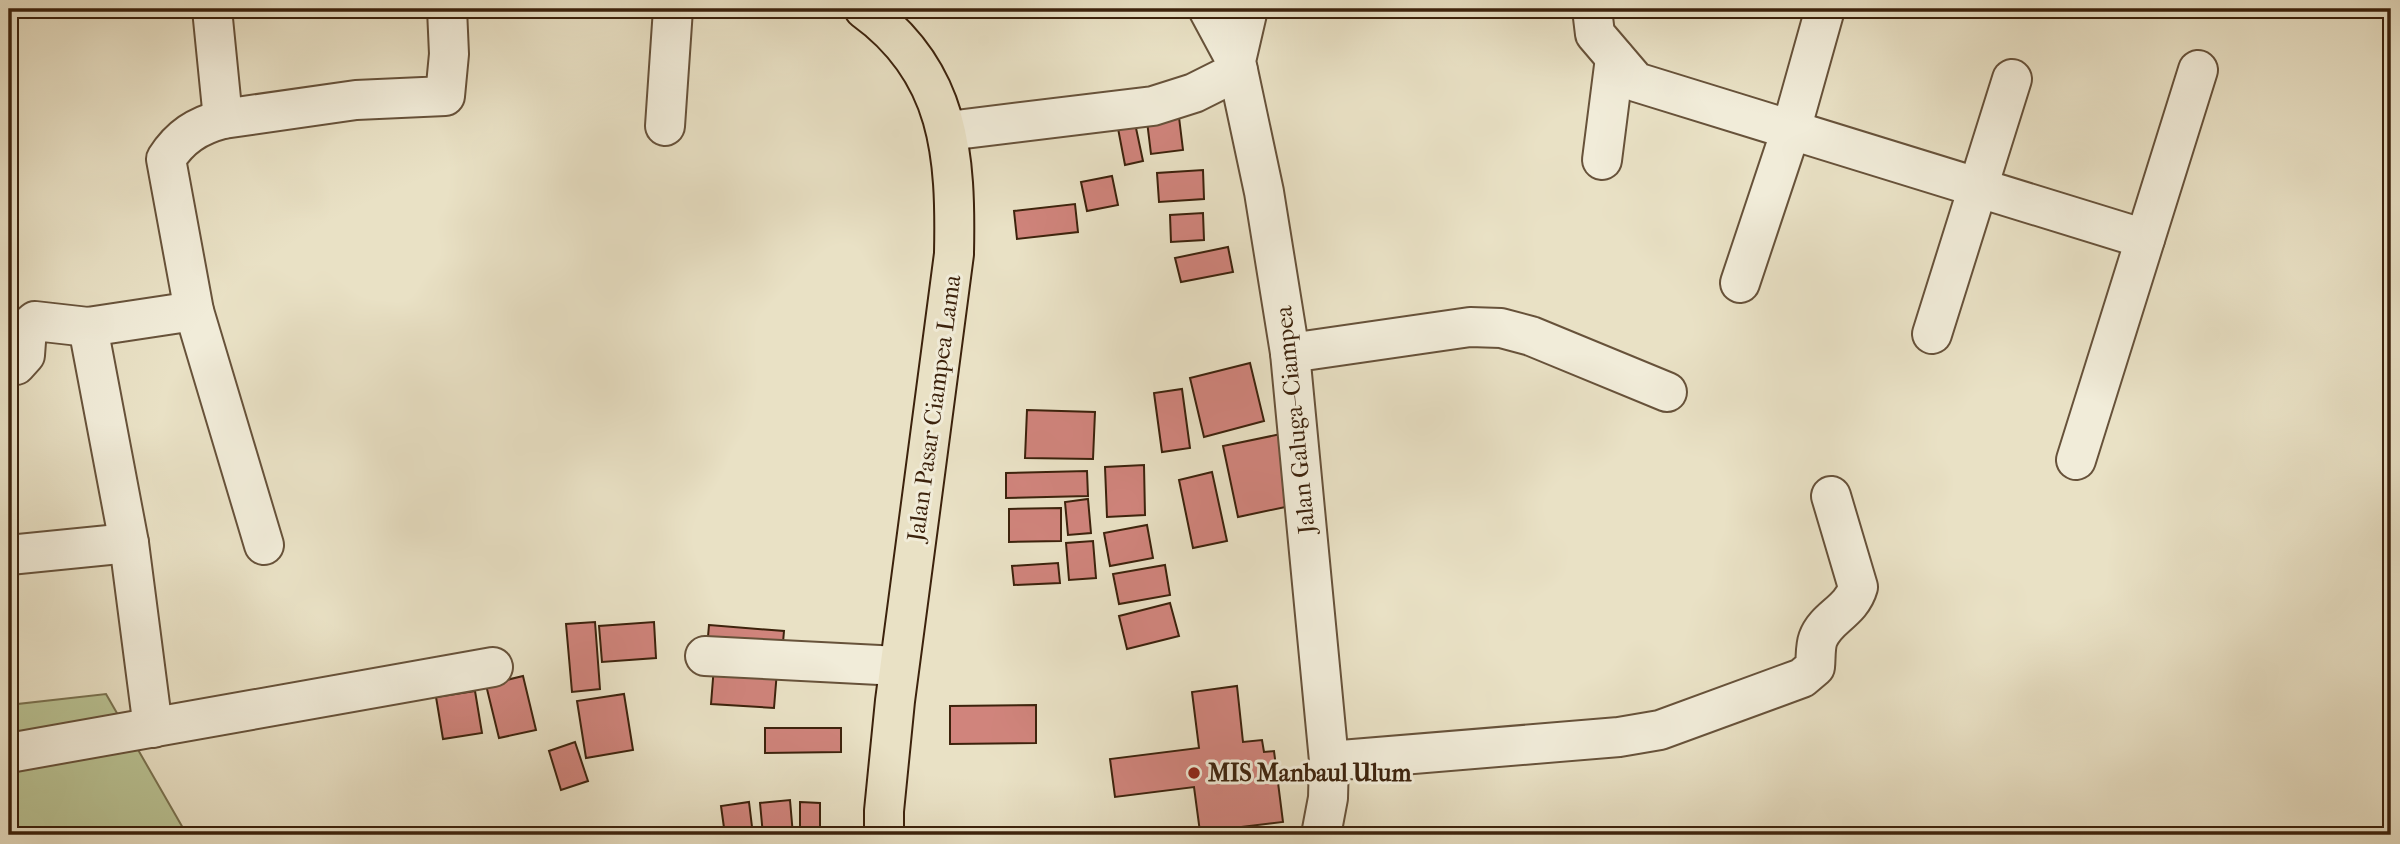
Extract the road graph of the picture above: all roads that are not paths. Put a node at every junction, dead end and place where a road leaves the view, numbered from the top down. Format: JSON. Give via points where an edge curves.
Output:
{"nodes":[{"id":1,"x":212,"y":9,"type":"edge"},
{"id":2,"x":447,"y":9,"type":"edge"},
{"id":3,"x":673,"y":9,"type":"edge"},
{"id":4,"x":864,"y":9,"type":"edge"},
{"id":5,"x":1208,"y":9,"type":"edge"},
{"id":6,"x":1248,"y":9,"type":"edge"},
{"id":7,"x":1592,"y":9,"type":"edge"},
{"id":8,"x":1825,"y":9,"type":"edge"},
{"id":9,"x":1615,"y":58,"type":"junction"},
{"id":10,"x":1237,"y":66,"type":"junction"},
{"id":11,"x":2198,"y":69,"type":"dead end"},
{"id":12,"x":2011,"y":79,"type":"dead end"},
{"id":13,"x":223,"y":119,"type":"junction"},
{"id":14,"x":666,"y":126,"type":"dead end"},
{"id":15,"x":1791,"y":130,"type":"junction"},
{"id":16,"x":948,"y":131,"type":"junction"},
{"id":17,"x":1602,"y":160,"type":"dead end"},
{"id":18,"x":1980,"y":188,"type":"junction"},
{"id":19,"x":2145,"y":239,"type":"junction"},
{"id":20,"x":1740,"y":283,"type":"dead end"},
{"id":21,"x":194,"y":311,"type":"junction"},
{"id":22,"x":88,"y":327,"type":"junction"},
{"id":23,"x":1933,"y":334,"type":"dead end"},
{"id":24,"x":1290,"y":353,"type":"junction"},
{"id":25,"x":9,"y":365,"type":"edge"},
{"id":26,"x":1667,"y":392,"type":"dead end"},
{"id":27,"x":2076,"y":460,"type":"dead end"},
{"id":28,"x":1830,"y":496,"type":"dead end"},
{"id":29,"x":129,"y":543,"type":"junction"},
{"id":30,"x":264,"y":545,"type":"dead end"},
{"id":31,"x":9,"y":555,"type":"edge"},
{"id":32,"x":705,"y":656,"type":"dead end"},
{"id":33,"x":899,"y":666,"type":"junction"},
{"id":34,"x":493,"y":667,"type":"dead end"},
{"id":35,"x":153,"y":728,"type":"junction"},
{"id":36,"x":9,"y":753,"type":"edge"},
{"id":37,"x":1329,"y":761,"type":"junction"},
{"id":38,"x":884,"y":835,"type":"edge"},
{"id":39,"x":1321,"y":835,"type":"edge"}],
"edges":[{"from":1,"to":13,"type":"street"},
{"from":2,"to":13,"type":"street","via":[[449,54],[462,96],[356,100]]},
{"from":3,"to":14,"type":"street"},
{"from":4,"to":16,"type":"main road","name":"Jalan Pasar Ciampea Lama","via":[[910,52]]},
{"from":5,"to":10,"type":"street"},
{"from":6,"to":10,"type":"street","name":"Jalan Galuga–Ciampea"},
{"from":7,"to":9,"type":"street","via":[[1595,34]]},
{"from":8,"to":15,"type":"street"},
{"from":9,"to":15,"type":"street","via":[[1636,82]]},
{"from":9,"to":17,"type":"street"},
{"from":10,"to":16,"type":"street","via":[[1194,93],[1153,106]]},
{"from":10,"to":24,"type":"street","name":"Jalan Galuga–Ciampea","via":[[1264,192]]},
{"from":11,"to":19,"type":"street"},
{"from":12,"to":18,"type":"street"},
{"from":13,"to":21,"type":"street","via":[[204,124],[178,140],[166,159]]},
{"from":15,"to":18,"type":"street"},
{"from":15,"to":20,"type":"street"},
{"from":16,"to":33,"type":"main road","name":"Jalan Pasar Ciampea Lama","via":[[955,182],[954,254]]},
{"from":18,"to":19,"type":"street"},
{"from":18,"to":23,"type":"street"},
{"from":19,"to":27,"type":"street"},
{"from":21,"to":22,"type":"street"},
{"from":21,"to":30,"type":"street"},
{"from":22,"to":25,"type":"street","via":[[36,321],[27,328],[24,355],[16,365]]},
{"from":22,"to":29,"type":"street"},
{"from":24,"to":26,"type":"street","via":[[1470,327],[1501,328]]},
{"from":24,"to":37,"type":"street","name":"Jalan Galuga–Ciampea"},
{"from":28,"to":37,"type":"street","via":[[1858,587],[1855,601],[1824,627],[1816,641],[1815,667],[1802,678],[1660,730]]},
{"from":29,"to":31,"type":"street"},
{"from":29,"to":35,"type":"street"},
{"from":32,"to":33,"type":"street"},
{"from":33,"to":38,"type":"main road","name":"Jalan Pasar Ciampea Lama"},
{"from":34,"to":35,"type":"street"},
{"from":35,"to":36,"type":"street"},
{"from":37,"to":39,"type":"street","name":"Jalan Galuga–Ciampea"}]}
